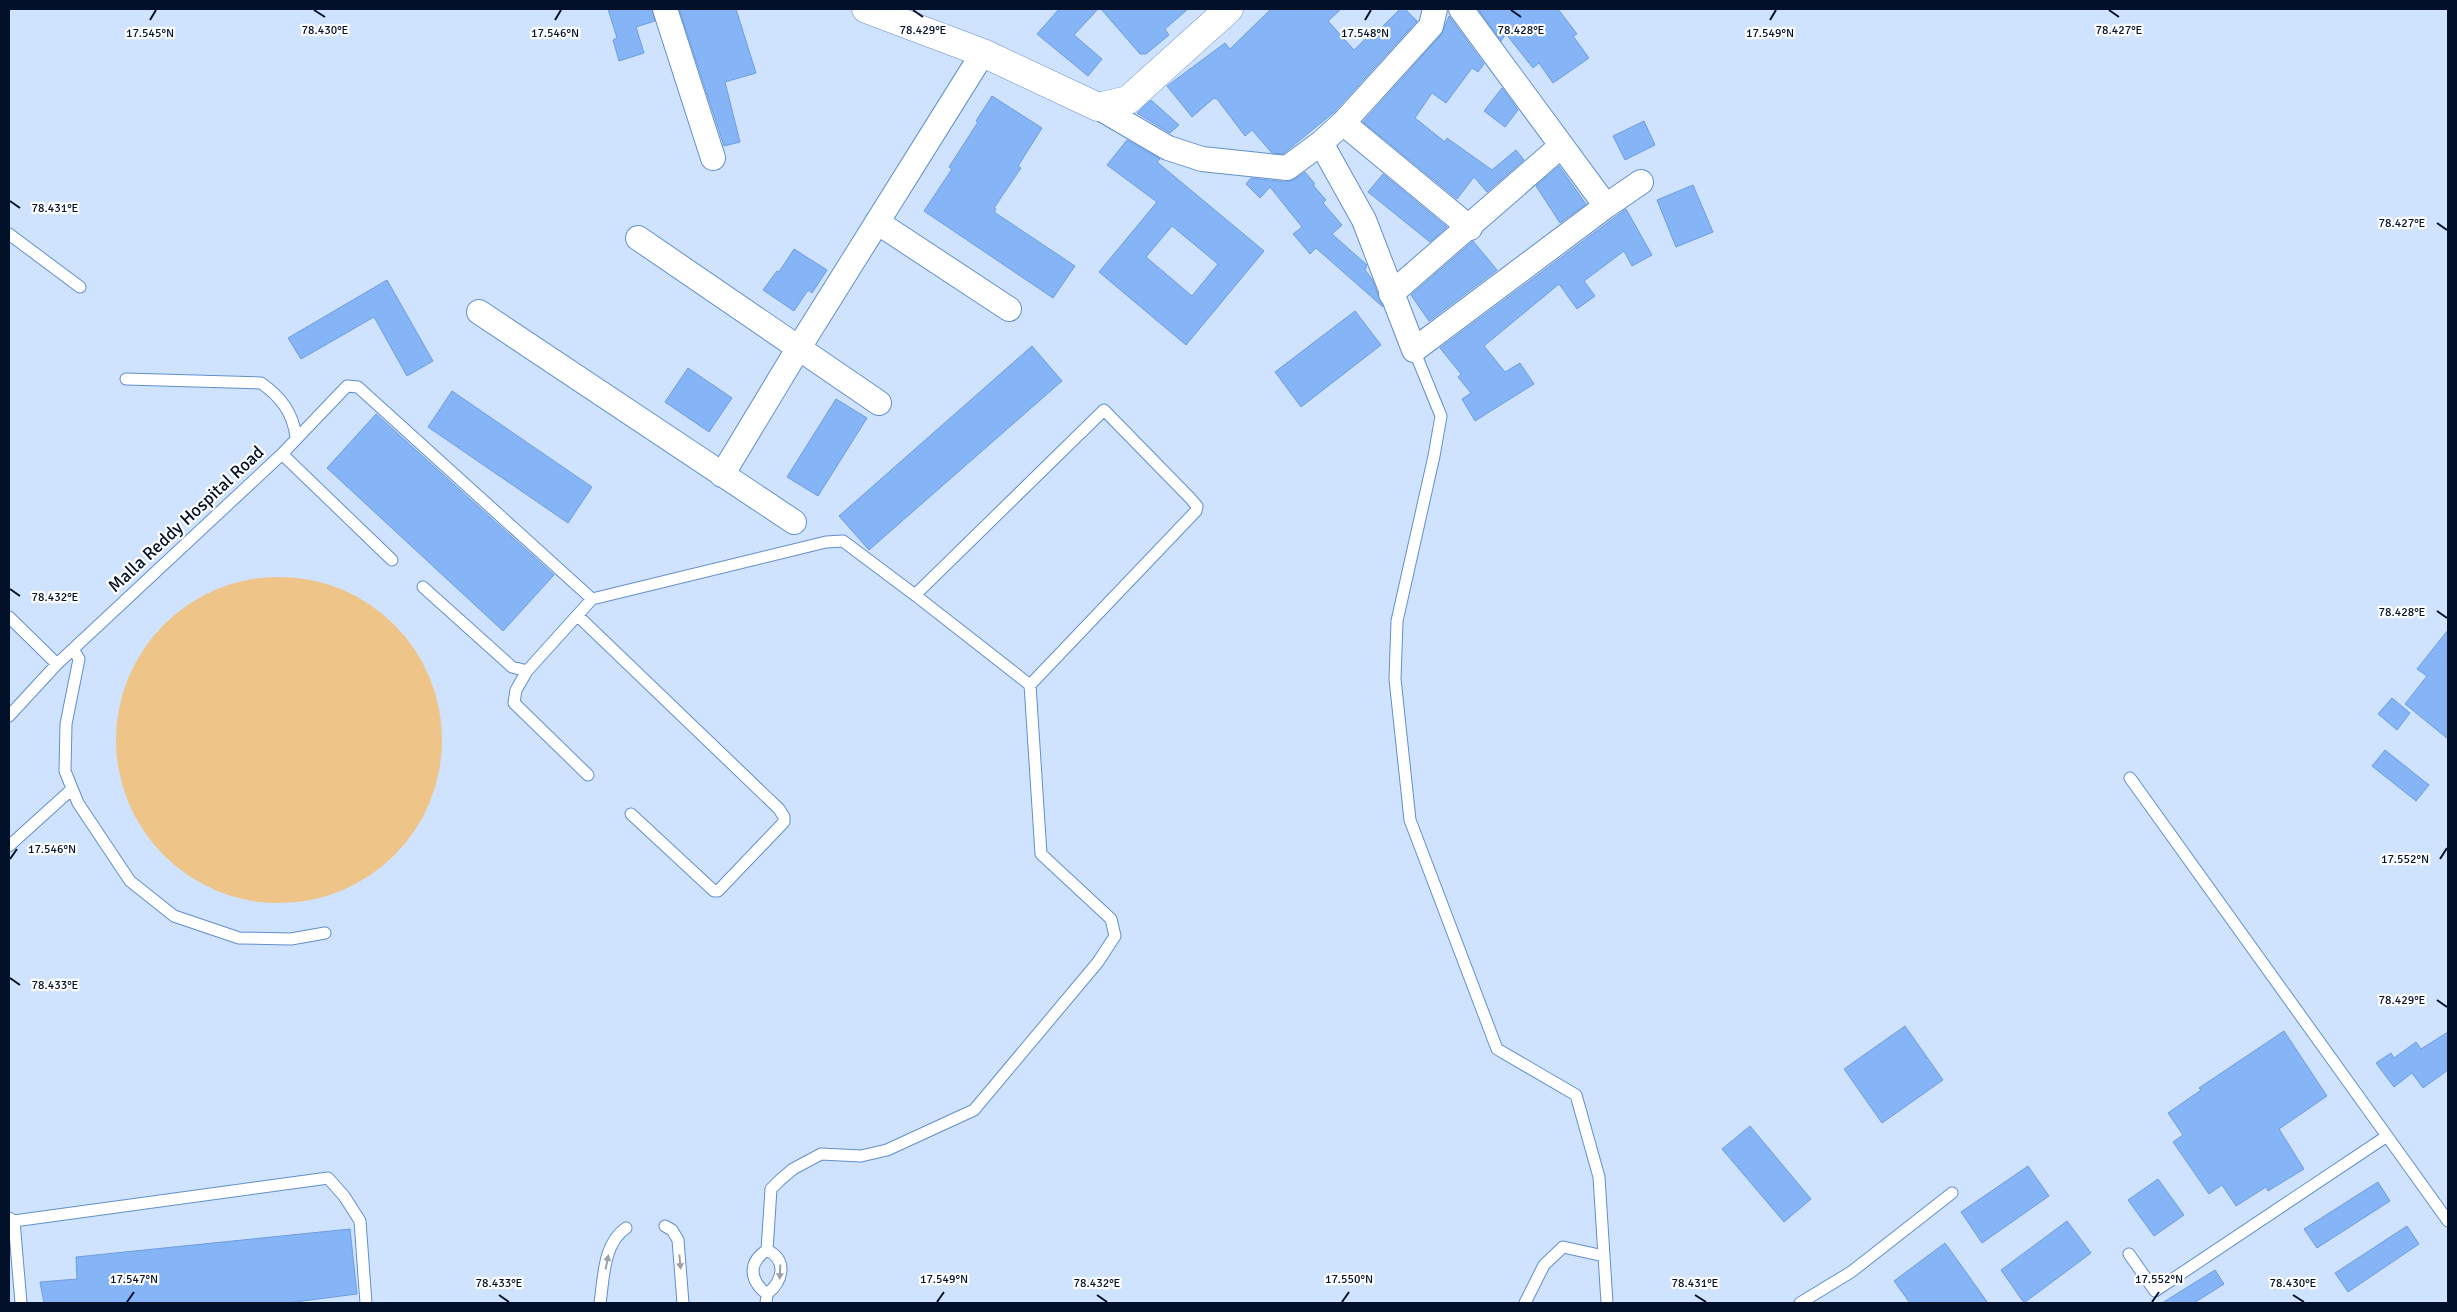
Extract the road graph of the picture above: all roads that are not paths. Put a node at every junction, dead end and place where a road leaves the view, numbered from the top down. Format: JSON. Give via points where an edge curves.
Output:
{"nodes":[{"id":1,"x":665,"y":9,"type":"edge"},
{"id":2,"x":866,"y":9,"type":"edge"},
{"id":3,"x":1229,"y":9,"type":"edge"},
{"id":4,"x":1435,"y":9,"type":"edge"},
{"id":5,"x":1461,"y":9,"type":"edge"},
{"id":6,"x":983,"y":52,"type":"junction"},
{"id":7,"x":1098,"y":107,"type":"junction"},
{"id":8,"x":1344,"y":123,"type":"junction"},
{"id":9,"x":1321,"y":143,"type":"junction"},
{"id":10,"x":1561,"y":146,"type":"junction"},
{"id":11,"x":712,"y":158,"type":"dead end"},
{"id":12,"x":1642,"y":182,"type":"dead end"},
{"id":13,"x":1606,"y":206,"type":"junction"},
{"id":14,"x":877,"y":222,"type":"junction"},
{"id":15,"x":1470,"y":228,"type":"junction"},
{"id":16,"x":9,"y":234,"type":"edge"},
{"id":17,"x":638,"y":238,"type":"dead end"},
{"id":18,"x":80,"y":287,"type":"dead end"},
{"id":19,"x":1391,"y":294,"type":"junction"},
{"id":20,"x":1009,"y":309,"type":"dead end"},
{"id":21,"x":479,"y":312,"type":"dead end"},
{"id":22,"x":798,"y":349,"type":"junction"},
{"id":23,"x":1414,"y":350,"type":"junction"},
{"id":24,"x":126,"y":379,"type":"dead end"},
{"id":25,"x":880,"y":403,"type":"dead end"},
{"id":26,"x":296,"y":437,"type":"junction"},
{"id":27,"x":282,"y":454,"type":"junction"},
{"id":28,"x":722,"y":475,"type":"junction"},
{"id":29,"x":794,"y":522,"type":"dead end"},
{"id":30,"x":392,"y":560,"type":"dead end"},
{"id":31,"x":423,"y":587,"type":"dead end"},
{"id":32,"x":915,"y":595,"type":"junction"},
{"id":33,"x":592,"y":599,"type":"junction"},
{"id":34,"x":578,"y":616,"type":"junction"},
{"id":35,"x":9,"y":617,"type":"edge"},
{"id":36,"x":73,"y":649,"type":"junction"},
{"id":37,"x":57,"y":664,"type":"junction"},
{"id":38,"x":527,"y":670,"type":"junction"},
{"id":39,"x":1030,"y":685,"type":"junction"},
{"id":40,"x":9,"y":716,"type":"edge"},
{"id":41,"x":588,"y":774,"type":"dead end"},
{"id":42,"x":2130,"y":778,"type":"dead end"},
{"id":43,"x":72,"y":789,"type":"junction"},
{"id":44,"x":631,"y":814,"type":"dead end"},
{"id":45,"x":9,"y":846,"type":"edge"},
{"id":46,"x":325,"y":933,"type":"dead end"},
{"id":47,"x":2387,"y":1136,"type":"junction"},
{"id":48,"x":1952,"y":1193,"type":"dead end"},
{"id":49,"x":11,"y":1219,"type":"edge"},
{"id":50,"x":2448,"y":1221,"type":"edge"},
{"id":51,"x":665,"y":1226,"type":"dead end"},
{"id":52,"x":626,"y":1228,"type":"dead end"},
{"id":53,"x":767,"y":1250,"type":"junction"},
{"id":54,"x":2129,"y":1254,"type":"dead end"},
{"id":55,"x":1604,"y":1256,"type":"junction"},
{"id":56,"x":766,"y":1299,"type":"edge"},
{"id":57,"x":21,"y":1303,"type":"edge"},
{"id":58,"x":366,"y":1303,"type":"edge"},
{"id":59,"x":600,"y":1303,"type":"edge"},
{"id":60,"x":683,"y":1303,"type":"edge"},
{"id":61,"x":1525,"y":1303,"type":"edge"},
{"id":62,"x":1607,"y":1303,"type":"edge"},
{"id":63,"x":1800,"y":1303,"type":"edge"}],
"edges":[{"from":1,"to":11,"type":"street"},
{"from":2,"to":6,"type":"main road"},
{"from":3,"to":7,"type":"main road","via":[[1128,100]]},
{"from":4,"to":8,"type":"street","via":[[1431,26]]},
{"from":5,"to":10,"type":"street"},
{"from":6,"to":7,"type":"main road"},
{"from":6,"to":14,"type":"street"},
{"from":7,"to":9,"type":"street","via":[[1168,148],[1202,160],[1287,168]]},
{"from":8,"to":9,"type":"street"},
{"from":8,"to":15,"type":"street"},
{"from":9,"to":19,"type":"street","via":[[1364,220]]},
{"from":10,"to":13,"type":"street"},
{"from":10,"to":15,"type":"street"},
{"from":12,"to":13,"type":"street"},
{"from":13,"to":23,"type":"street"},
{"from":14,"to":20,"type":"street"},
{"from":14,"to":22,"type":"street"},
{"from":15,"to":19,"type":"street"},
{"from":16,"to":18,"type":"lane"},
{"from":17,"to":22,"type":"street"},
{"from":19,"to":23,"type":"street"},
{"from":21,"to":28,"type":"street"},
{"from":22,"to":25,"type":"street"},
{"from":22,"to":28,"type":"street"},
{"from":23,"to":55,"type":"lane","via":[[1441,416],[1397,620],[1395,679],[1410,820],[1497,1049],[1576,1095],[1599,1177]]},
{"from":24,"to":26,"type":"lane","via":[[261,383],[285,404]]},
{"from":26,"to":27,"type":"lane","name":"Malla Reddy Hospital Road"},
{"from":26,"to":33,"type":"lane","name":"Malla Reddy Hospital Road","via":[[347,386],[358,387]]},
{"from":27,"to":30,"type":"lane"},
{"from":27,"to":36,"type":"lane","name":"Malla Reddy Hospital Road"},
{"from":28,"to":29,"type":"street"},
{"from":31,"to":38,"type":"lane","via":[[512,668]]},
{"from":32,"to":33,"type":"lane","via":[[843,541],[826,542]]},
{"from":32,"to":39,"type":"lane"},
{"from":32,"to":39,"type":"lane","via":[[1104,410],[1190,498],[1196,511]]},
{"from":33,"to":34,"type":"lane"},
{"from":34,"to":38,"type":"lane"},
{"from":34,"to":44,"type":"lane","via":[[779,809],[784,822],[718,891],[714,891]]},
{"from":35,"to":37,"type":"lane"},
{"from":36,"to":37,"type":"lane","name":"Malla Reddy Hospital Road"},
{"from":36,"to":43,"type":"lane","via":[[78,659],[66,724],[65,771]]},
{"from":37,"to":40,"type":"lane","name":"Malla Reddy Hospital Road"},
{"from":38,"to":41,"type":"lane","via":[[516,690],[514,703]]},
{"from":39,"to":53,"type":"lane","via":[[1041,854],[1111,919],[1115,936],[1098,962],[974,1110],[887,1150],[861,1156],[821,1154],[780,1180],[771,1189]]},
{"from":42,"to":47,"type":"lane"},
{"from":43,"to":45,"type":"lane"},
{"from":43,"to":46,"type":"lane","via":[[130,881],[174,916],[239,938],[291,939]]},
{"from":47,"to":50,"type":"lane"},
{"from":47,"to":54,"type":"lane","via":[[2155,1291]]},
{"from":48,"to":63,"type":"lane","via":[[1851,1272]]},
{"from":49,"to":57,"type":"lane"},
{"from":49,"to":58,"type":"lane","via":[[328,1178],[360,1221]]},
{"from":51,"to":60,"type":"lane","one_way":true,"via":[[678,1240]]},
{"from":59,"to":52,"type":"lane","one_way":true,"via":[[610,1244],[616,1234]]},
{"from":53,"to":56,"type":"lane","via":[[754,1262],[756,1285]]},
{"from":53,"to":56,"type":"lane","one_way":true,"via":[[780,1261],[778,1286]]},
{"from":55,"to":61,"type":"lane","via":[[1563,1247],[1544,1265]]},
{"from":55,"to":62,"type":"lane"}]}
